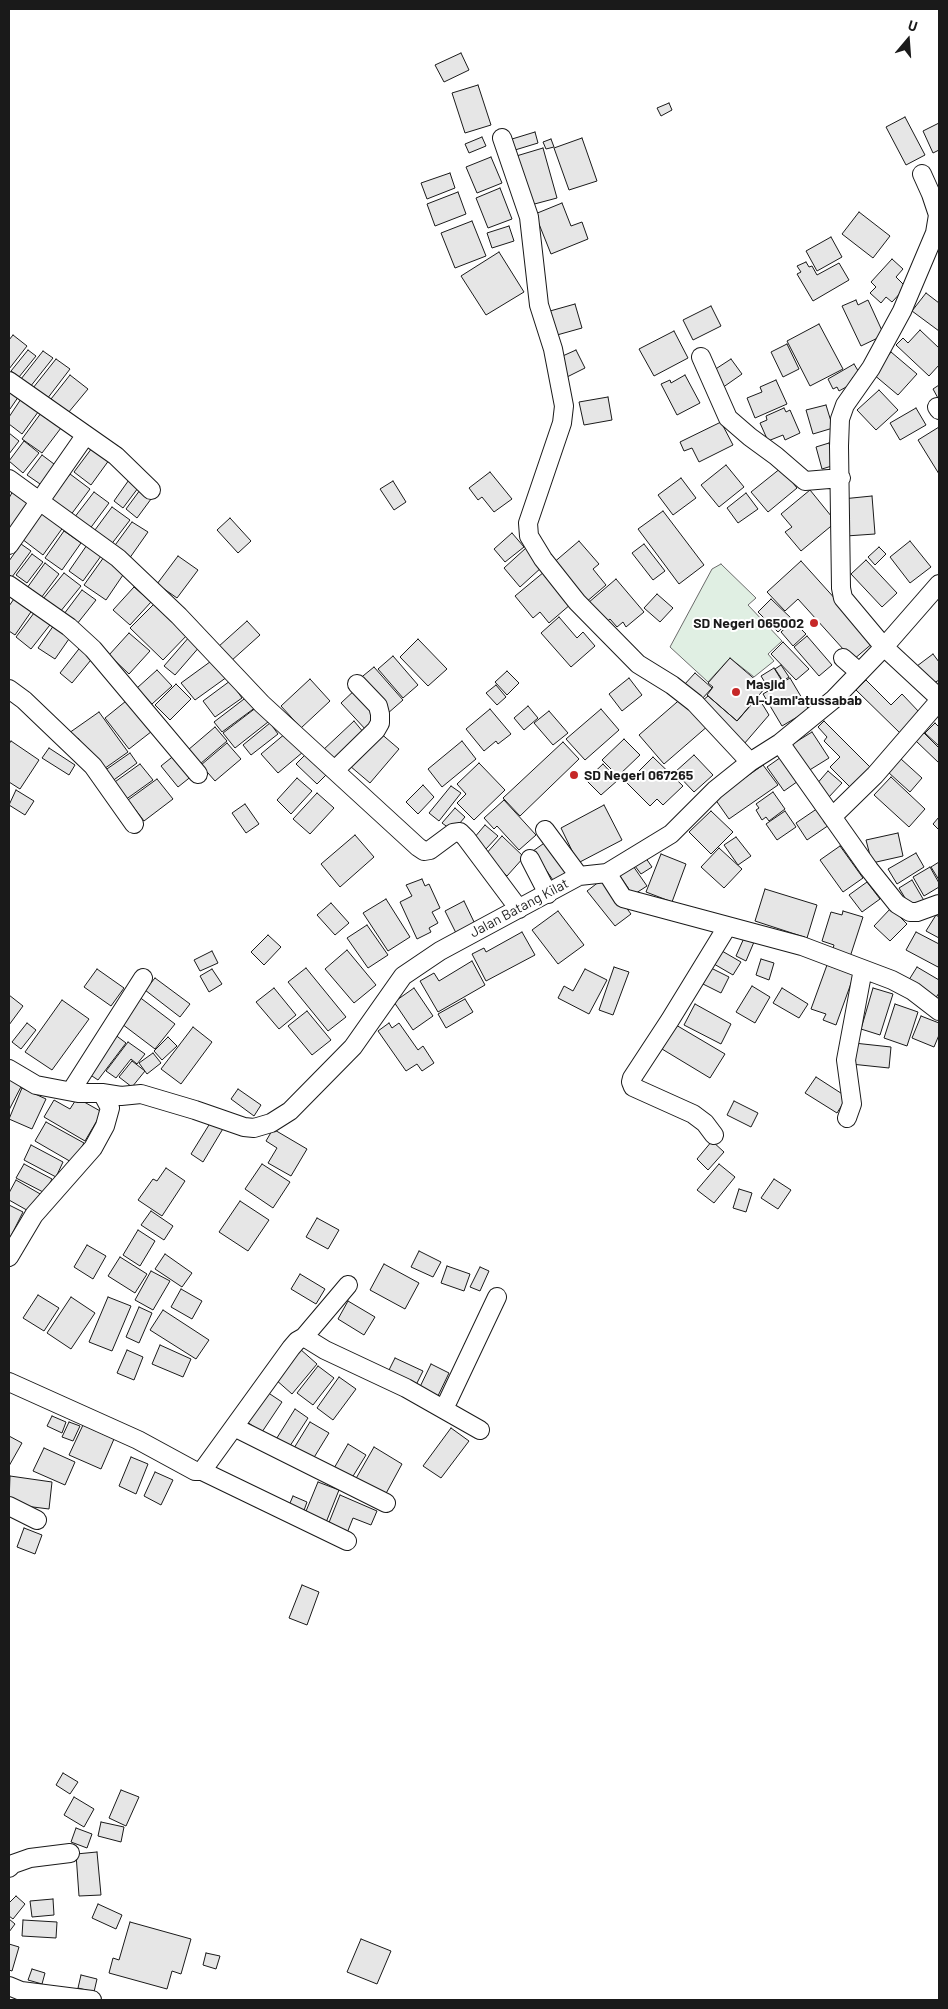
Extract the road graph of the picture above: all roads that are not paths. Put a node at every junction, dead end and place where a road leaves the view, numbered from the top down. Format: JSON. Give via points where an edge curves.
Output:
{"nodes":[{"id":1,"x":502,"y":138,"type":"dead end"},
{"id":2,"x":922,"y":174,"type":"dead end"},
{"id":3,"x":701,"y":357,"type":"dead end"},
{"id":4,"x":9,"y":381,"type":"edge"},
{"id":5,"x":85,"y":436,"type":"junction"},
{"id":6,"x":840,"y":478,"type":"junction"},
{"id":7,"x":9,"y":479,"type":"edge"},
{"id":8,"x":150,"y":490,"type":"dead end"},
{"id":9,"x":40,"y":500,"type":"junction"},
{"id":10,"x":9,"y":545,"type":"edge"},
{"id":11,"x":939,"y":584,"type":"edge"},
{"id":12,"x":9,"y":585,"type":"edge"},
{"id":13,"x":884,"y":647,"type":"junction"},
{"id":14,"x":843,"y":658,"type":"dead end"},
{"id":15,"x":859,"y":672,"type":"junction"},
{"id":16,"x":357,"y":684,"type":"dead end"},
{"id":17,"x":9,"y":689,"type":"edge"},
{"id":18,"x":939,"y":700,"type":"edge"},
{"id":19,"x":780,"y":743,"type":"junction"},
{"id":20,"x":750,"y":762,"type":"junction"},
{"id":21,"x":335,"y":770,"type":"junction"},
{"id":22,"x":198,"y":774,"type":"dead end"},
{"id":23,"x":832,"y":817,"type":"junction"},
{"id":24,"x":134,"y":824,"type":"dead end"},
{"id":25,"x":545,"y":830,"type":"dead end"},
{"id":26,"x":530,"y":859,"type":"dead end"},
{"id":27,"x":607,"y":873,"type":"junction"},
{"id":28,"x":579,"y":876,"type":"junction"},
{"id":29,"x":548,"y":894,"type":"junction"},
{"id":30,"x":939,"y":904,"type":"edge"},
{"id":31,"x":519,"y":909,"type":"junction"},
{"id":32,"x":727,"y":927,"type":"junction"},
{"id":33,"x":864,"y":969,"type":"junction"},
{"id":34,"x":143,"y":978,"type":"dead end"},
{"id":35,"x":939,"y":1011,"type":"edge"},
{"id":36,"x":9,"y":1069,"type":"edge"},
{"id":37,"x":72,"y":1091,"type":"junction"},
{"id":38,"x":102,"y":1093,"type":"junction"},
{"id":39,"x":847,"y":1118,"type":"dead end"},
{"id":40,"x":714,"y":1135,"type":"dead end"},
{"id":41,"x":9,"y":1258,"type":"edge"},
{"id":42,"x":348,"y":1285,"type":"dead end"},
{"id":43,"x":497,"y":1297,"type":"dead end"},
{"id":44,"x":304,"y":1337,"type":"junction"},
{"id":45,"x":9,"y":1382,"type":"edge"},
{"id":46,"x":444,"y":1409,"type":"junction"},
{"id":47,"x":234,"y":1428,"type":"junction"},
{"id":48,"x":480,"y":1430,"type":"dead end"},
{"id":49,"x":202,"y":1472,"type":"junction"},
{"id":50,"x":386,"y":1503,"type":"dead end"},
{"id":51,"x":9,"y":1506,"type":"edge"},
{"id":52,"x":37,"y":1520,"type":"dead end"},
{"id":53,"x":347,"y":1542,"type":"dead end"},
{"id":54,"x":70,"y":1853,"type":"dead end"},
{"id":55,"x":9,"y":1868,"type":"edge"},
{"id":56,"x":16,"y":1993,"type":"edge"},
{"id":57,"x":65,"y":1998,"type":"edge"},
{"id":58,"x":92,"y":2000,"type":"edge"}],
"edges":[{"from":1,"to":20,"type":"street","via":[[529,217],[539,304],[553,349],[564,406],[562,423],[528,523],[529,536],[577,602],[638,664],[695,703]]},
{"from":2,"to":6,"type":"street","via":[[938,215],[935,233],[902,311],[845,405],[840,419]]},
{"from":3,"to":6,"type":"street","via":[[728,418],[805,481]]},
{"from":4,"to":5,"type":"street"},
{"from":5,"to":8,"type":"street","via":[[116,456]]},
{"from":5,"to":9,"type":"street"},
{"from":6,"to":13,"type":"street","via":[[841,588],[844,598]]},
{"from":7,"to":9,"type":"street"},
{"from":9,"to":10,"type":"street"},
{"from":9,"to":21,"type":"street","via":[[118,558],[179,616],[262,704]]},
{"from":11,"to":13,"type":"street","name":"Jalan Batang Kilat"},
{"from":12,"to":22,"type":"street","via":[[69,626],[93,649]]},
{"from":13,"to":15,"type":"street","name":"Jalan Batang Kilat"},
{"from":13,"to":18,"type":"street"},
{"from":14,"to":15,"type":"street"},
{"from":15,"to":19,"type":"street","name":"Jalan Batang Kilat","via":[[834,699]]},
{"from":16,"to":21,"type":"street","via":[[378,706],[380,723]]},
{"from":17,"to":24,"type":"street","via":[[93,766]]},
{"from":18,"to":23,"type":"street","via":[[875,774]]},
{"from":19,"to":20,"type":"street","name":"Jalan Batang Kilat"},
{"from":19,"to":23,"type":"street"},
{"from":20,"to":27,"type":"street","name":"Jalan Batang Kilat","via":[[715,790],[671,834]]},
{"from":21,"to":31,"type":"street","via":[[424,851],[460,832]]},
{"from":23,"to":30,"type":"street","via":[[903,909],[917,912]]},
{"from":25,"to":28,"type":"street"},
{"from":26,"to":29,"type":"street"},
{"from":27,"to":28,"type":"street","name":"Jalan Batang Kilat"},
{"from":27,"to":32,"type":"street","via":[[623,898]]},
{"from":28,"to":29,"type":"street","name":"Jalan Batang Kilat"},
{"from":29,"to":31,"type":"street","name":"Jalan Batang Kilat"},
{"from":31,"to":38,"type":"street","name":"Jalan Batang Kilat","via":[[440,950],[403,976],[353,1047],[290,1111],[272,1123],[244,1127],[141,1094],[121,1096]]},
{"from":32,"to":33,"type":"street","via":[[802,946]]},
{"from":32,"to":40,"type":"street","via":[[631,1082],[633,1087],[693,1114]]},
{"from":33,"to":35,"type":"street","via":[[913,991]]},
{"from":33,"to":39,"type":"street","via":[[846,1060],[852,1104]]},
{"from":34,"to":37,"type":"street"},
{"from":36,"to":37,"type":"street","name":"Jalan Batang Kilat","via":[[36,1085]]},
{"from":37,"to":38,"type":"street","name":"Jalan Batang Kilat"},
{"from":38,"to":41,"type":"street","via":[[110,1108],[93,1148],[34,1215]]},
{"from":42,"to":44,"type":"street"},
{"from":43,"to":46,"type":"street"},
{"from":44,"to":46,"type":"street"},
{"from":44,"to":47,"type":"street","via":[[297,1340]]},
{"from":45,"to":49,"type":"street"},
{"from":46,"to":48,"type":"street"},
{"from":47,"to":49,"type":"street"},
{"from":47,"to":50,"type":"street"},
{"from":49,"to":53,"type":"street"},
{"from":51,"to":52,"type":"street"},
{"from":54,"to":55,"type":"street","via":[[30,1858]]},
{"from":56,"to":57,"type":"street"},
{"from":57,"to":58,"type":"street"}]}
